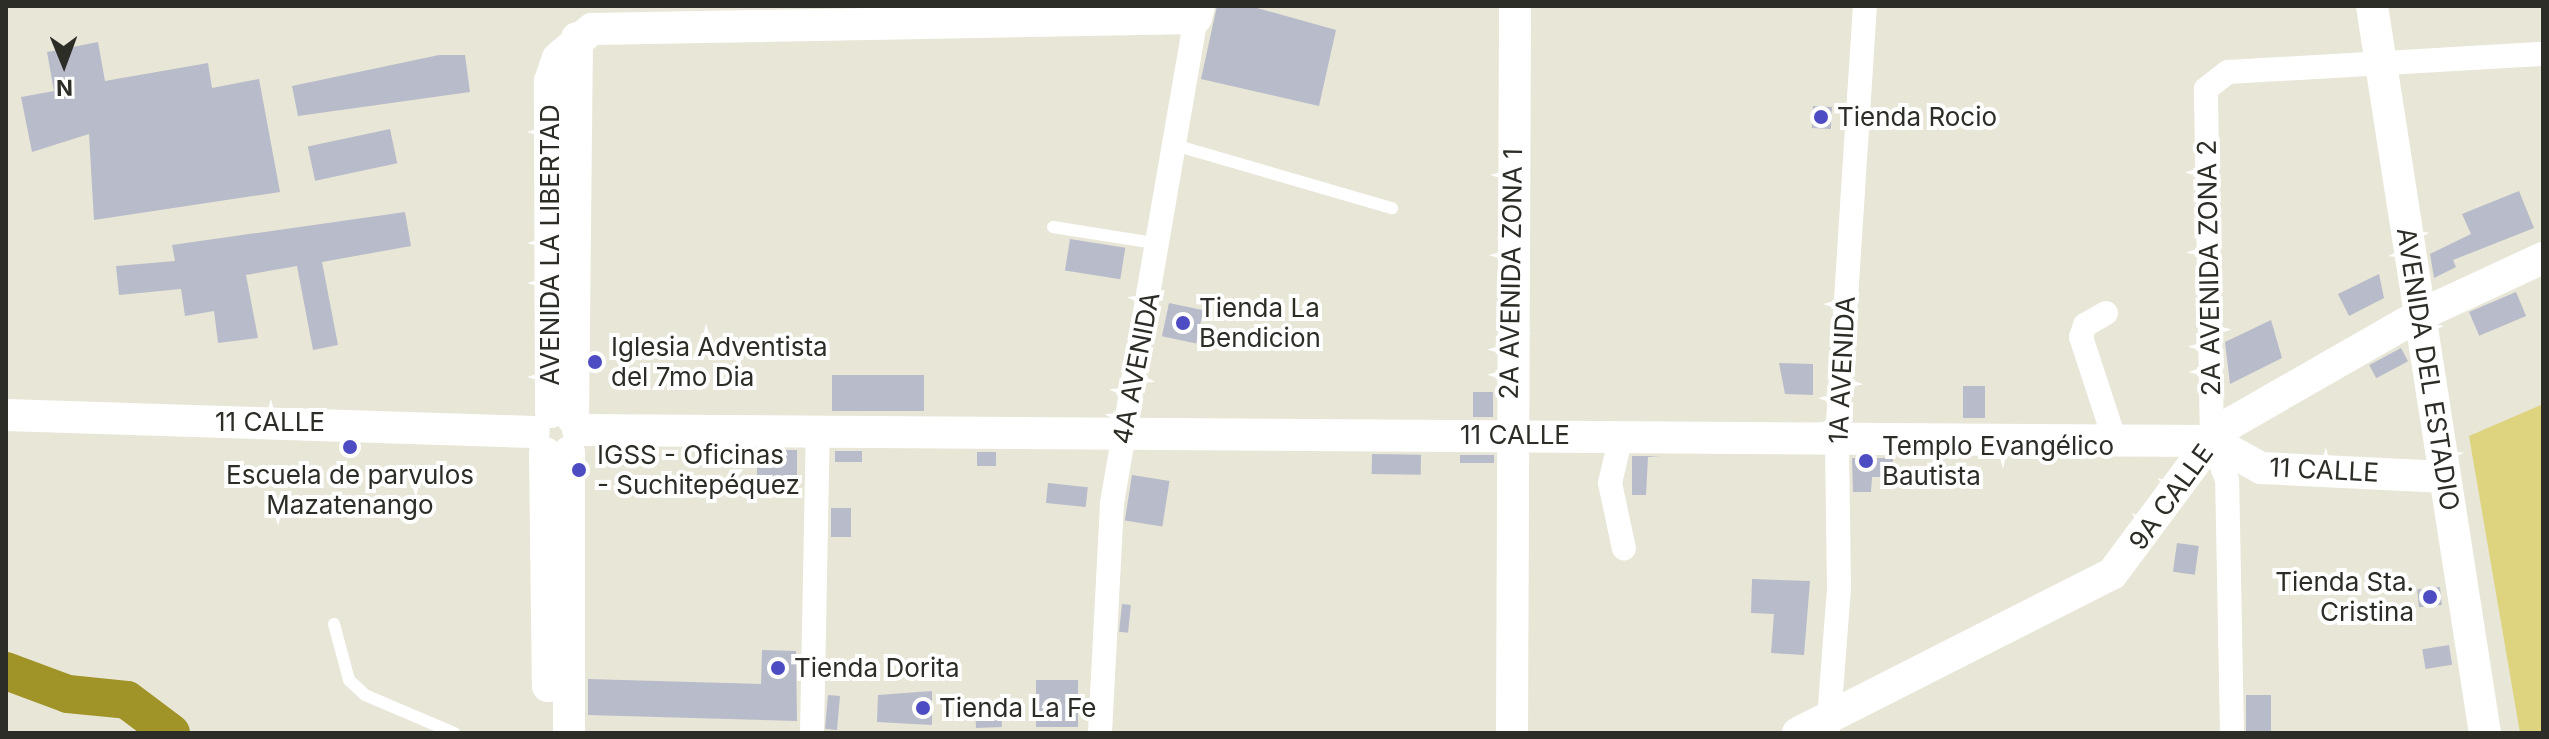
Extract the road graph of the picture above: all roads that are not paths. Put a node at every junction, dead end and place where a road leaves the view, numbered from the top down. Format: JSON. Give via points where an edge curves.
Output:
{"nodes":[{"id":1,"x":1515,"y":6,"type":"edge"},
{"id":2,"x":1865,"y":6,"type":"edge"},
{"id":3,"x":2372,"y":6,"type":"edge"},
{"id":4,"x":1198,"y":12,"type":"edge"},
{"id":5,"x":2543,"y":54,"type":"edge"},
{"id":6,"x":2380,"y":62,"type":"junction"},
{"id":7,"x":1178,"y":146,"type":"junction"},
{"id":8,"x":1392,"y":208,"type":"dead end"},
{"id":9,"x":1053,"y":227,"type":"dead end"},
{"id":10,"x":1160,"y":244,"type":"junction"},
{"id":11,"x":2543,"y":258,"type":"edge"},
{"id":12,"x":2106,"y":313,"type":"dead end"},
{"id":13,"x":2420,"y":315,"type":"junction"},
{"id":14,"x":6,"y":415,"type":"edge"},
{"id":15,"x":818,"y":431,"type":"junction"},
{"id":16,"x":558,"y":433,"type":"junction"},
{"id":17,"x":1122,"y":433,"type":"junction"},
{"id":18,"x":1509,"y":435,"type":"junction"},
{"id":19,"x":1621,"y":436,"type":"junction"},
{"id":20,"x":1837,"y":438,"type":"junction"},
{"id":21,"x":2115,"y":441,"type":"junction"},
{"id":22,"x":2212,"y":441,"type":"junction"},
{"id":23,"x":2445,"y":477,"type":"junction"},
{"id":24,"x":1624,"y":549,"type":"dead end"},
{"id":25,"x":334,"y":624,"type":"dead end"},
{"id":26,"x":1828,"y":724,"type":"edge"},
{"id":27,"x":454,"y":733,"type":"edge"},
{"id":28,"x":548,"y":733,"type":"edge"},
{"id":29,"x":569,"y":733,"type":"edge"},
{"id":30,"x":812,"y":733,"type":"edge"},
{"id":31,"x":1100,"y":733,"type":"edge"},
{"id":32,"x":1512,"y":733,"type":"edge"},
{"id":33,"x":1798,"y":733,"type":"edge"},
{"id":34,"x":2232,"y":733,"type":"edge"},
{"id":35,"x":2485,"y":733,"type":"edge"}],
"edges":[{"from":1,"to":18,"type":"street","name":"2A AVENIDA ZONA 1"},
{"from":2,"to":20,"type":"street","name":"1A AVENIDA"},
{"from":3,"to":6,"type":"street","name":"AVENIDA DEL ESTADIO"},
{"from":4,"to":7,"type":"street","name":"4A AVENIDA"},
{"from":4,"to":16,"type":"street","name":"AVENIDA LA LIBERTAD","via":[[610,25],[577,38],[550,81]]},
{"from":5,"to":6,"type":"street"},
{"from":6,"to":13,"type":"street","name":"AVENIDA DEL ESTADIO"},
{"from":6,"to":22,"type":"street","name":"2A AVENIDA ZONA 2","via":[[2228,72],[2206,89]]},
{"from":7,"to":8,"type":"lane"},
{"from":7,"to":10,"type":"street","name":"4A AVENIDA"},
{"from":9,"to":10,"type":"lane"},
{"from":10,"to":17,"type":"street","name":"4A AVENIDA"},
{"from":11,"to":13,"type":"street","name":"9A CALLE"},
{"from":12,"to":21,"type":"street","via":[[2085,325],[2081,337]]},
{"from":13,"to":22,"type":"street","name":"9A CALLE","via":[[2229,424]]},
{"from":13,"to":23,"type":"street","name":"AVENIDA DEL ESTADIO"},
{"from":14,"to":16,"type":"street","name":"11 CALLE"},
{"from":15,"to":16,"type":"street","name":"11 CALLE"},
{"from":15,"to":17,"type":"street","name":"11 CALLE"},
{"from":15,"to":30,"type":"street"},
{"from":16,"to":28,"type":"street","name":"AVENIDA LA LIBERTAD"},
{"from":16,"to":29,"type":"street","name":"AVENIDA LA LIBERTAD"},
{"from":17,"to":18,"type":"street","name":"11 CALLE"},
{"from":17,"to":31,"type":"street","name":"4A AVENIDA","via":[[1100,647]]},
{"from":18,"to":19,"type":"street","name":"11 CALLE"},
{"from":18,"to":32,"type":"street","name":"2A AVENIDA ZONA 1"},
{"from":19,"to":20,"type":"street","name":"11 CALLE"},
{"from":19,"to":24,"type":"street","via":[[1610,483]]},
{"from":20,"to":21,"type":"street","name":"11 CALLE"},
{"from":20,"to":26,"type":"street","name":"1A AVENIDA","via":[[1839,603]]},
{"from":21,"to":22,"type":"street","name":"11 CALLE"},
{"from":22,"to":23,"type":"street","name":"11 CALLE","via":[[2261,468]]},
{"from":22,"to":26,"type":"street","name":"9A CALLE","via":[[2112,574]]},
{"from":22,"to":34,"type":"street","name":"2A AVENIDA ZONA 2","via":[[2227,480]]},
{"from":23,"to":35,"type":"street","name":"AVENIDA DEL ESTADIO"},
{"from":25,"to":27,"type":"lane","via":[[349,680],[365,695]]},
{"from":26,"to":33,"type":"street","name":"9A CALLE"}]}
